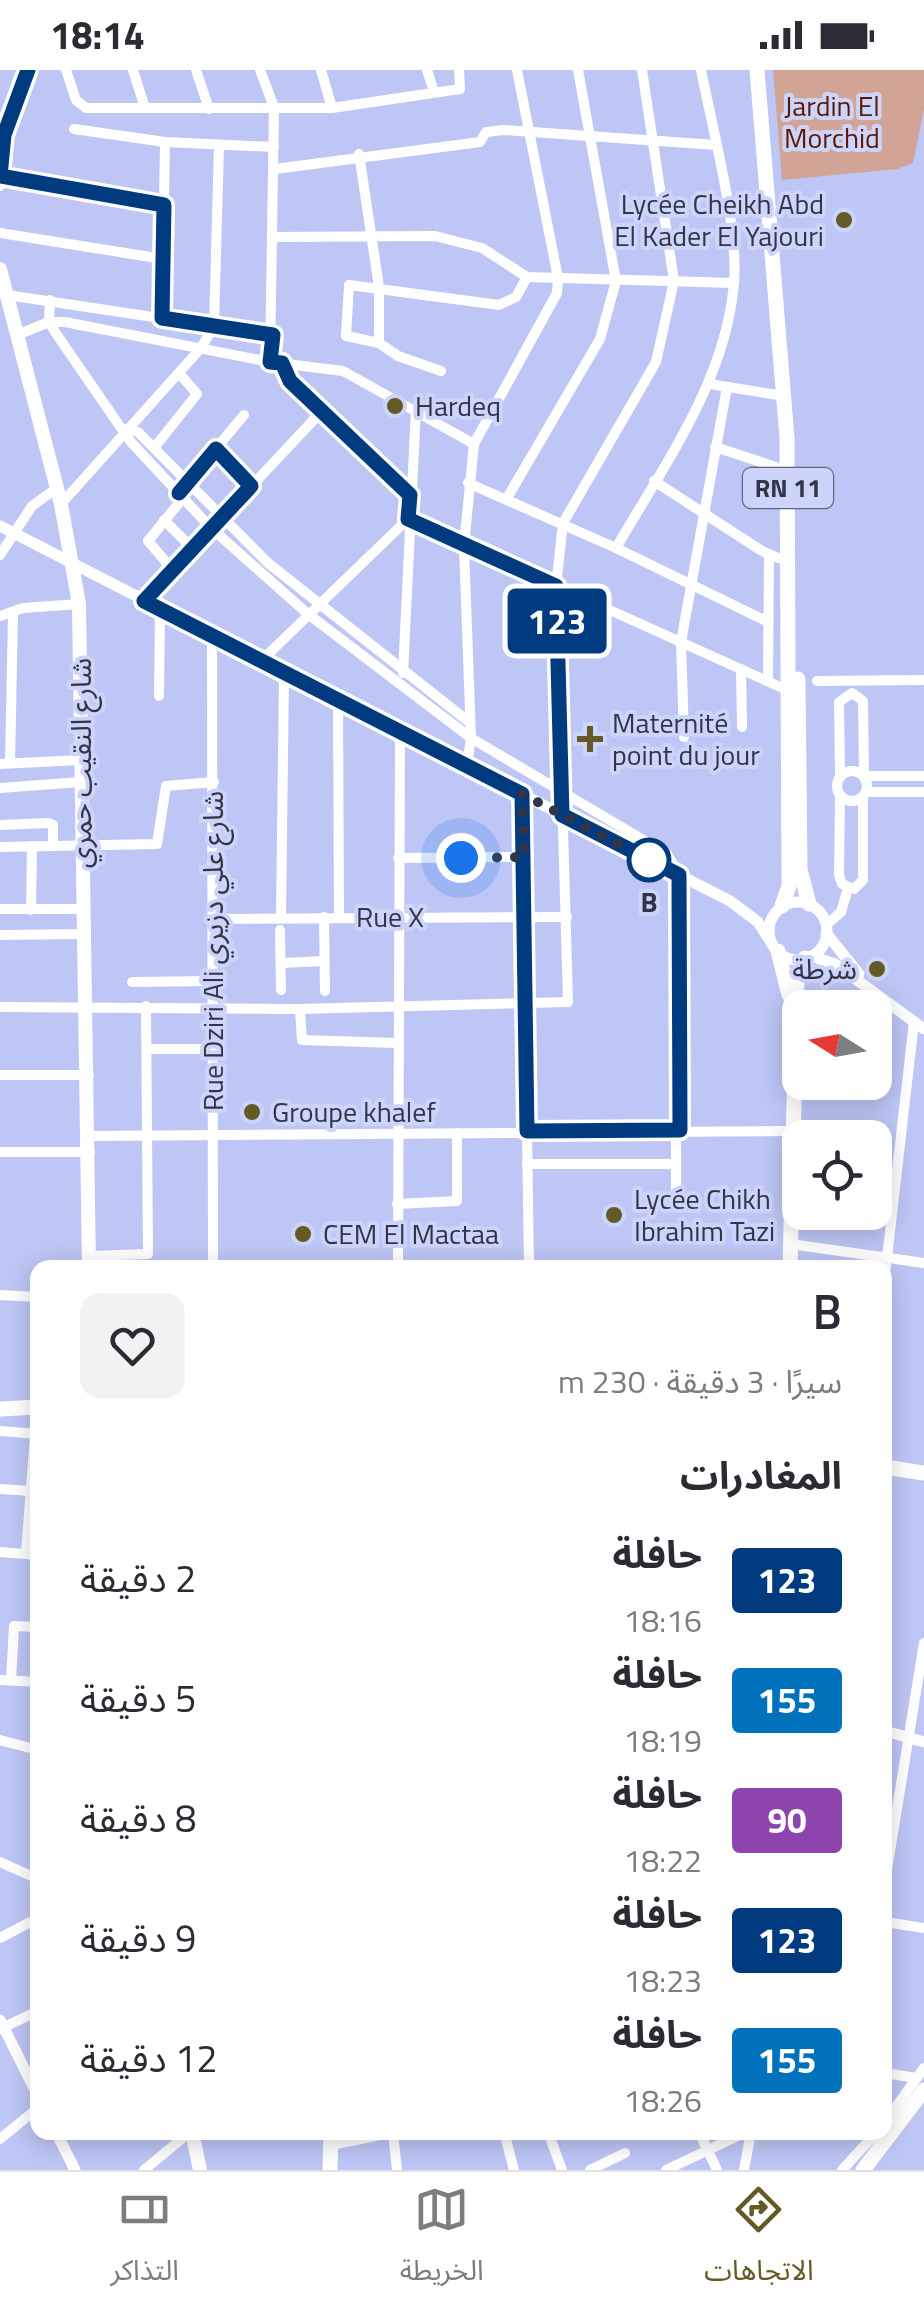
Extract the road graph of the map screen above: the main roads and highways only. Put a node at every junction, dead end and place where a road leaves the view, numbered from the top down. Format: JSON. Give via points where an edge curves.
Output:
{"nodes":[{"id":1,"x":760,"y":70,"type":"edge"},
{"id":2,"x":0,"y":268,"type":"edge"},
{"id":3,"x":809,"y":904,"type":"road end"},
{"id":4,"x":780,"y":908,"type":"road end"},
{"id":5,"x":775,"y":948,"type":"road end"},
{"id":6,"x":808,"y":957,"type":"road end"},
{"id":7,"x":789,"y":990,"type":"edge"},
{"id":8,"x":796,"y":990,"type":"edge"},
{"id":9,"x":794,"y":1100,"type":"edge"},
{"id":10,"x":89,"y":1260,"type":"edge"},
{"id":11,"x":790,"y":1260,"type":"edge"},
{"id":12,"x":30,"y":1407,"type":"edge"},
{"id":13,"x":0,"y":1409,"type":"edge"},
{"id":14,"x":892,"y":1469,"type":"edge"},
{"id":15,"x":924,"y":1473,"type":"edge"},
{"id":16,"x":920,"y":2084,"type":"edge"},
{"id":17,"x":924,"y":2105,"type":"edge"},
{"id":18,"x":892,"y":2126,"type":"edge"},
{"id":19,"x":193,"y":2140,"type":"edge"},
{"id":20,"x":331,"y":2140,"type":"edge"},
{"id":21,"x":883,"y":2140,"type":"edge"},
{"id":22,"x":200,"y":2170,"type":"edge"},
{"id":23,"x":330,"y":2170,"type":"edge"},
{"id":24,"x":863,"y":2170,"type":"edge"},
{"id":25,"x":874,"y":2170,"type":"edge"}],
"edges":[{"from":1,"to":3,"type":"main road","number":"RN 11","via":[[794,418],[799,849]]},
{"from":1,"to":4,"type":"main road","number":"RN 11","via":[[788,471],[788,886]]},
{"from":2,"to":10,"type":"main road","name":"شارع النقيب حمري","via":[[80,604]]},
{"from":5,"to":7,"type":"main road"},
{"from":6,"to":8,"type":"main road"},
{"from":9,"to":11,"type":"main road"},
{"from":12,"to":13,"type":"main road"},
{"from":14,"to":15,"type":"main road"},
{"from":16,"to":18,"type":"main road"},
{"from":17,"to":25,"type":"main road"},
{"from":19,"to":22,"type":"main road"},
{"from":20,"to":23,"type":"main road"},
{"from":21,"to":24,"type":"main road"}]}
